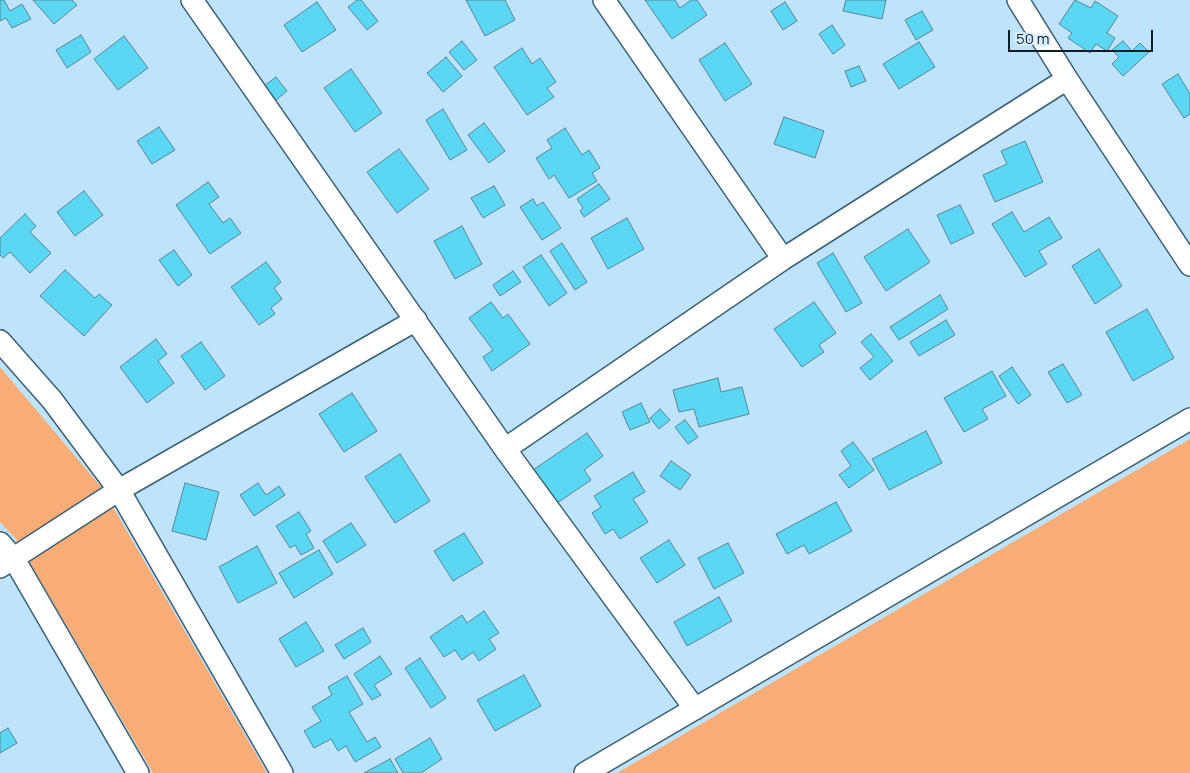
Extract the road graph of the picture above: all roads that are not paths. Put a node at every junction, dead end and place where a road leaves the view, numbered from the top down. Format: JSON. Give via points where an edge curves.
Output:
{"nodes":[{"id":1,"x":192,"y":0,"type":"edge"},
{"id":2,"x":604,"y":0,"type":"edge"},
{"id":3,"x":1018,"y":0,"type":"edge"},
{"id":4,"x":1067,"y":79,"type":"junction"},
{"id":5,"x":783,"y":259,"type":"junction"},
{"id":6,"x":1190,"y":265,"type":"edge"},
{"id":7,"x":416,"y":320,"type":"junction"},
{"id":8,"x":0,"y":341,"type":"edge"},
{"id":9,"x":1190,"y":419,"type":"edge"},
{"id":10,"x":505,"y":449,"type":"junction"},
{"id":11,"x":119,"y":490,"type":"junction"},
{"id":12,"x":5,"y":556,"type":"edge"},
{"id":13,"x":695,"y":709,"type":"junction"},
{"id":14,"x":138,"y":773,"type":"edge"},
{"id":15,"x":282,"y":773,"type":"edge"},
{"id":16,"x":585,"y":773,"type":"edge"}],
"edges":[{"from":1,"to":7,"type":"street"},
{"from":2,"to":5,"type":"street"},
{"from":3,"to":4,"type":"street"},
{"from":4,"to":5,"type":"street"},
{"from":4,"to":6,"type":"street"},
{"from":5,"to":10,"type":"street"},
{"from":7,"to":10,"type":"street"},
{"from":7,"to":11,"type":"street"},
{"from":8,"to":11,"type":"street","via":[[52,400]]},
{"from":9,"to":13,"type":"street"},
{"from":10,"to":13,"type":"street"},
{"from":11,"to":12,"type":"street"},
{"from":11,"to":15,"type":"street"},
{"from":12,"to":14,"type":"street"},
{"from":13,"to":16,"type":"street"}]}
